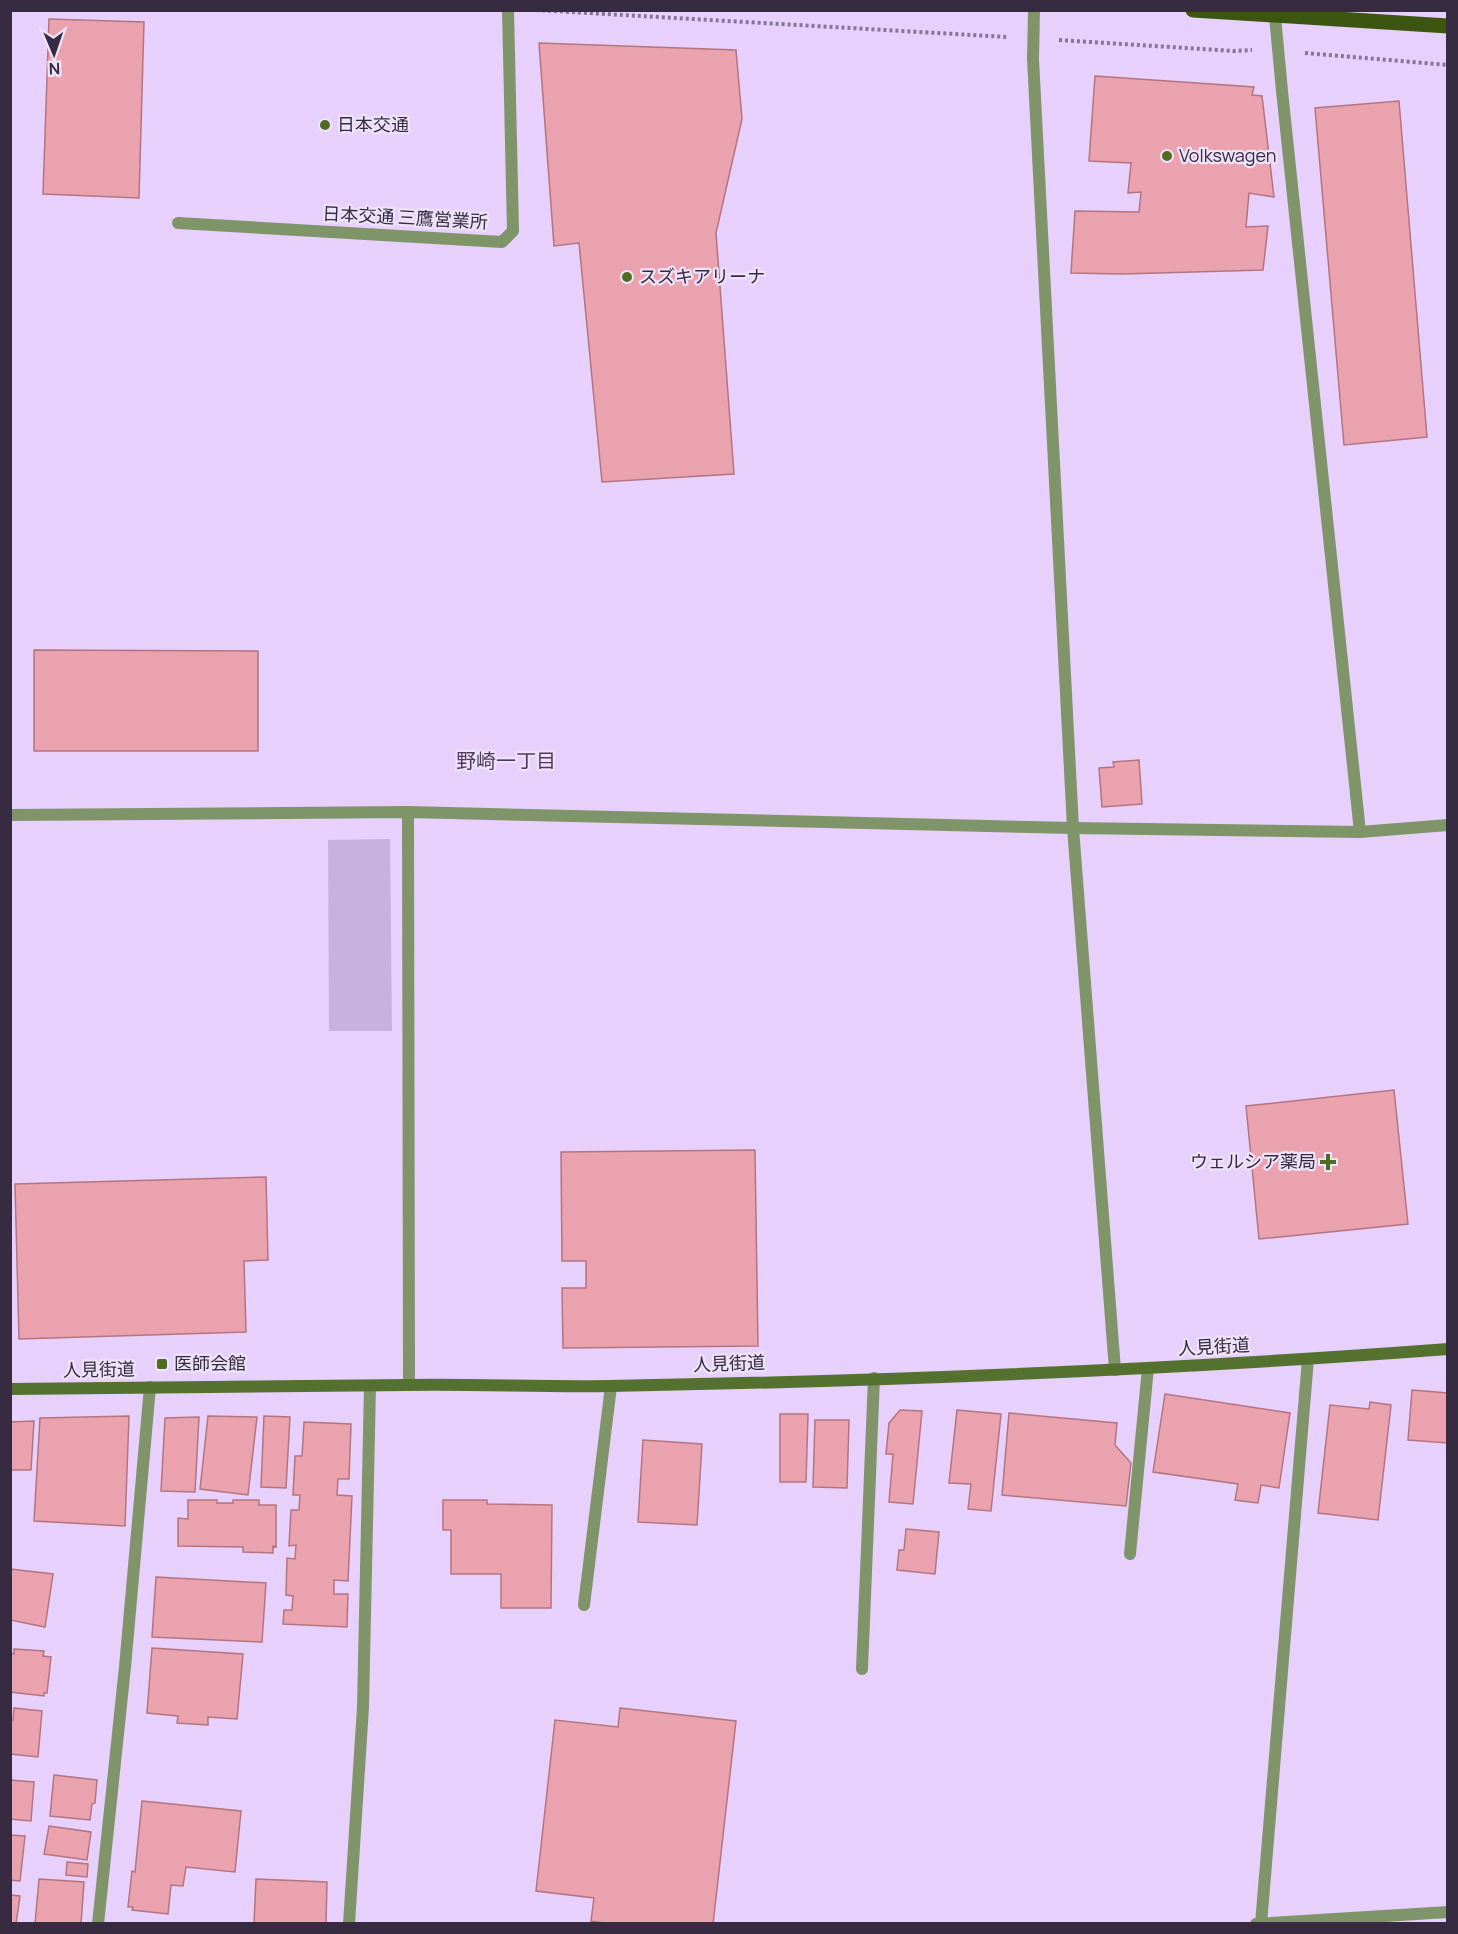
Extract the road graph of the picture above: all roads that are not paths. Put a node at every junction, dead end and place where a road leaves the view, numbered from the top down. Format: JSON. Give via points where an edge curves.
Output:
{"nodes":[{"id":1,"x":508,"y":10,"type":"edge"},
{"id":2,"x":1034,"y":10,"type":"edge"},
{"id":3,"x":1193,"y":10,"type":"edge"},
{"id":4,"x":1275,"y":15,"type":"junction"},
{"id":5,"x":1448,"y":26,"type":"edge"},
{"id":6,"x":178,"y":223,"type":"dead end"},
{"id":7,"x":408,"y":812,"type":"junction"},
{"id":8,"x":10,"y":815,"type":"edge"},
{"id":9,"x":1448,"y":825,"type":"edge"},
{"id":10,"x":1073,"y":828,"type":"junction"},
{"id":11,"x":1360,"y":832,"type":"junction"},
{"id":12,"x":1448,"y":1349,"type":"edge"},
{"id":13,"x":1308,"y":1359,"type":"junction"},
{"id":14,"x":1148,"y":1368,"type":"junction"},
{"id":15,"x":1115,"y":1370,"type":"junction"},
{"id":16,"x":874,"y":1378,"type":"junction"},
{"id":17,"x":409,"y":1385,"type":"junction"},
{"id":18,"x":370,"y":1386,"type":"junction"},
{"id":19,"x":611,"y":1386,"type":"junction"},
{"id":20,"x":150,"y":1388,"type":"junction"},
{"id":21,"x":10,"y":1389,"type":"edge"},
{"id":22,"x":1130,"y":1554,"type":"dead end"},
{"id":23,"x":584,"y":1605,"type":"dead end"},
{"id":24,"x":862,"y":1669,"type":"dead end"},
{"id":25,"x":1448,"y":1912,"type":"edge"},
{"id":26,"x":1415,"y":1913,"type":"junction"},
{"id":27,"x":98,"y":1923,"type":"edge"},
{"id":28,"x":349,"y":1923,"type":"edge"},
{"id":29,"x":1259,"y":1923,"type":"edge"},
{"id":30,"x":1432,"y":1923,"type":"edge"}],
"edges":[{"from":1,"to":6,"type":"street","name":"日本交通 三鷹営業所","via":[[513,231],[502,242]]},
{"from":2,"to":10,"type":"street"},
{"from":3,"to":4,"type":"main road"},
{"from":4,"to":5,"type":"main road"},
{"from":4,"to":11,"type":"street"},
{"from":7,"to":8,"type":"street"},
{"from":7,"to":10,"type":"street"},
{"from":7,"to":17,"type":"street"},
{"from":9,"to":11,"type":"street"},
{"from":10,"to":11,"type":"street"},
{"from":10,"to":15,"type":"street"},
{"from":12,"to":13,"type":"main road","name":"人見街道"},
{"from":13,"to":14,"type":"main road","name":"人見街道"},
{"from":13,"to":29,"type":"street"},
{"from":14,"to":15,"type":"main road","name":"人見街道"},
{"from":14,"to":22,"type":"street"},
{"from":15,"to":16,"type":"main road","name":"人見街道"},
{"from":16,"to":19,"type":"main road","name":"人見街道"},
{"from":16,"to":24,"type":"street"},
{"from":17,"to":18,"type":"main road","name":"人見街道"},
{"from":17,"to":19,"type":"main road","name":"人見街道"},
{"from":18,"to":20,"type":"main road","name":"人見街道"},
{"from":18,"to":28,"type":"street","via":[[363,1707]]},
{"from":19,"to":23,"type":"street"},
{"from":20,"to":21,"type":"main road","name":"人見街道"},
{"from":20,"to":27,"type":"street"},
{"from":25,"to":26,"type":"street"},
{"from":26,"to":29,"type":"street"},
{"from":26,"to":30,"type":"street"}]}
